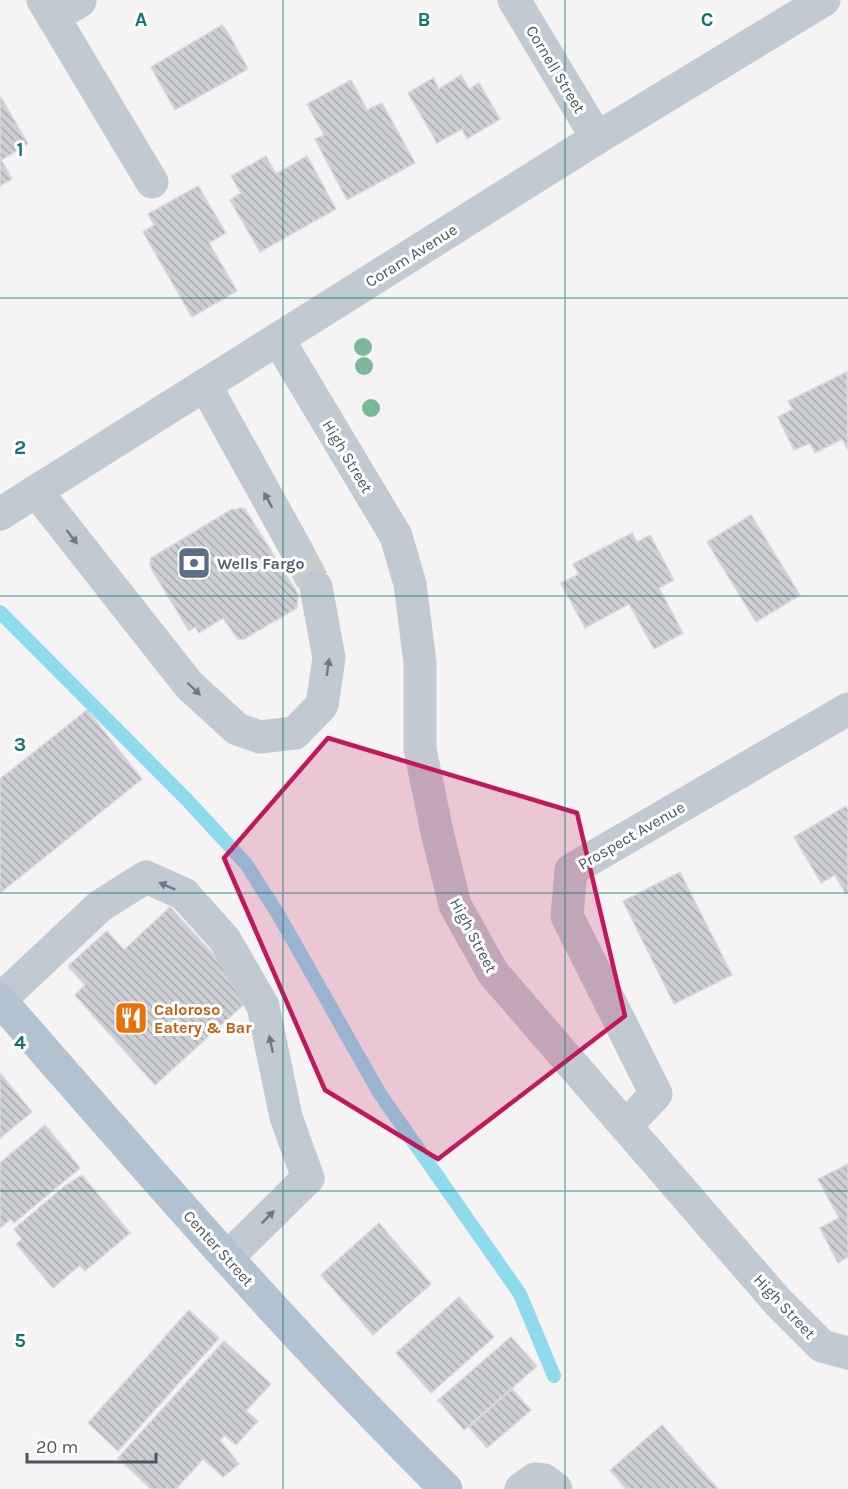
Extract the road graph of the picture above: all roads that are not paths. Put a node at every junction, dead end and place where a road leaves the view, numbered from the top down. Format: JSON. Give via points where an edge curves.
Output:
{"nodes":[{"id":1,"x":514,"y":0,"type":"edge"},
{"id":2,"x":824,"y":0,"type":"edge"},
{"id":3,"x":59,"y":6,"type":"edge"},
{"id":4,"x":597,"y":138,"type":"junction"},
{"id":5,"x":152,"y":182,"type":"dead end"},
{"id":6,"x":278,"y":339,"type":"junction"},
{"id":7,"x":205,"y":385,"type":"junction"},
{"id":8,"x":36,"y":491,"type":"junction"},
{"id":9,"x":0,"y":514,"type":"edge"},
{"id":10,"x":297,"y":551,"type":"tunnel mouth"},
{"id":11,"x":316,"y":587,"type":"tunnel mouth"},
{"id":12,"x":848,"y":709,"type":"edge"},
{"id":13,"x":0,"y":1000,"type":"edge"},
{"id":14,"x":626,"y":1126,"type":"junction"},
{"id":15,"x":227,"y":1258,"type":"junction"},
{"id":16,"x":848,"y":1353,"type":"edge"},
{"id":17,"x":446,"y":1489,"type":"edge"},
{"id":18,"x":521,"y":1489,"type":"edge"},
{"id":19,"x":556,"y":1489,"type":"edge"}],
"edges":[{"from":1,"to":4,"type":"street","name":"Cornell Street"},
{"from":2,"to":4,"type":"street","name":"Coram Avenue"},
{"from":3,"to":5,"type":"street"},
{"from":4,"to":6,"type":"street","name":"Coram Avenue"},
{"from":6,"to":7,"type":"street","name":"Coram Avenue"},
{"from":6,"to":14,"type":"street","name":"High Street","via":[[396,537],[410,584],[420,662],[420,748],[454,905],[493,973]]},
{"from":7,"to":8,"type":"street","name":"Coram Avenue"},
{"from":10,"to":7,"type":"street","one_way":true},
{"from":8,"to":9,"type":"street","name":"Coram Avenue"},
{"from":8,"to":11,"type":"street","one_way":true,"via":[[189,685],[237,729],[260,737],[295,733],[322,705],[329,658]]},
{"from":12,"to":14,"type":"street","name":"Prospect Avenue","via":[[571,870],[567,916],[656,1094]]},
{"from":13,"to":15,"type":"main road","name":"Center Street"},
{"from":15,"to":13,"type":"street","one_way":true,"via":[[308,1178],[286,1117],[263,1006],[225,940],[184,894],[146,877],[100,906]]},
{"from":14,"to":16,"type":"street","name":"High Street","via":[[778,1302],[822,1346]]},
{"from":15,"to":17,"type":"main road","name":"Center Street"},
{"from":18,"to":19,"type":"street","via":[[535,1479]]}]}
